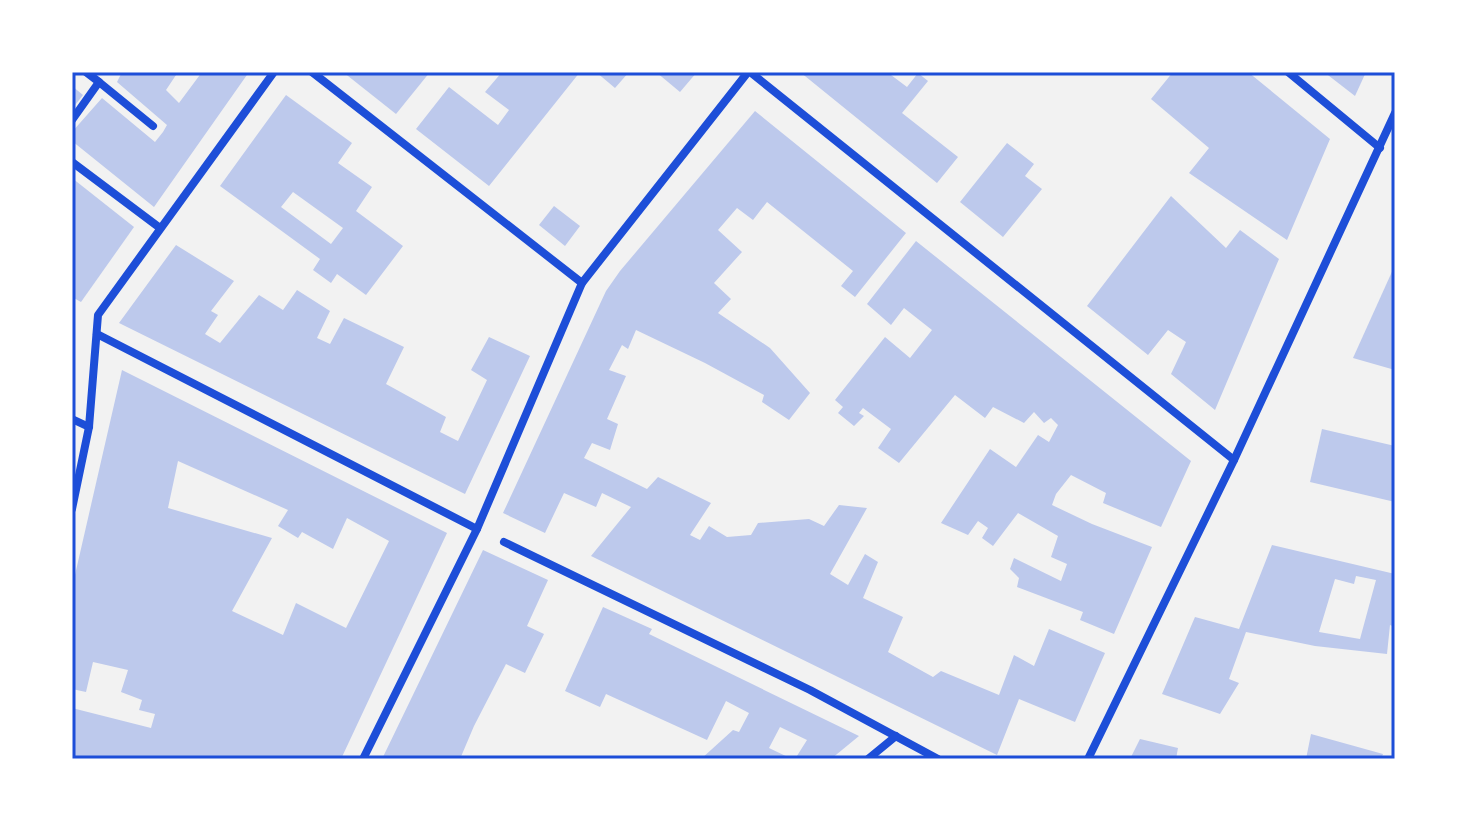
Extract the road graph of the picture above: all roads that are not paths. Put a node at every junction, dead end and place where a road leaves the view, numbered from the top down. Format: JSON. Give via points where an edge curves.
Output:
{"nodes":[{"id":1,"x":86,"y":72,"type":"edge"},
{"id":2,"x":274,"y":72,"type":"edge"},
{"id":3,"x":312,"y":72,"type":"edge"},
{"id":4,"x":749,"y":72,"type":"edge"},
{"id":5,"x":1288,"y":72,"type":"edge"},
{"id":6,"x":99,"y":82,"type":"junction"},
{"id":7,"x":1395,"y":113,"type":"edge"},
{"id":8,"x":72,"y":120,"type":"edge"},
{"id":9,"x":153,"y":126,"type":"dead end"},
{"id":10,"x":1380,"y":148,"type":"junction"},
{"id":11,"x":72,"y":162,"type":"edge"},
{"id":12,"x":160,"y":228,"type":"junction"},
{"id":13,"x":582,"y":283,"type":"junction"},
{"id":14,"x":97,"y":334,"type":"junction"},
{"id":15,"x":72,"y":419,"type":"edge"},
{"id":16,"x":89,"y":427,"type":"junction"},
{"id":17,"x":1234,"y":460,"type":"junction"},
{"id":18,"x":72,"y":509,"type":"edge"},
{"id":19,"x":477,"y":529,"type":"junction"},
{"id":20,"x":504,"y":542,"type":"dead end"},
{"id":21,"x":896,"y":736,"type":"junction"},
{"id":22,"x":363,"y":759,"type":"edge"},
{"id":23,"x":868,"y":759,"type":"edge"},
{"id":24,"x":938,"y":759,"type":"edge"},
{"id":25,"x":1088,"y":759,"type":"edge"}],
"edges":[{"from":1,"to":6,"type":"street"},
{"from":2,"to":12,"type":"street"},
{"from":3,"to":13,"type":"street"},
{"from":4,"to":13,"type":"street"},
{"from":4,"to":17,"type":"street"},
{"from":5,"to":10,"type":"street"},
{"from":6,"to":8,"type":"street"},
{"from":6,"to":9,"type":"street"},
{"from":7,"to":10,"type":"street"},
{"from":10,"to":17,"type":"street"},
{"from":11,"to":12,"type":"street"},
{"from":12,"to":14,"type":"street","via":[[98,315]]},
{"from":13,"to":19,"type":"street"},
{"from":14,"to":16,"type":"street"},
{"from":14,"to":19,"type":"street"},
{"from":15,"to":16,"type":"street"},
{"from":16,"to":18,"type":"street"},
{"from":17,"to":25,"type":"street"},
{"from":19,"to":22,"type":"street"},
{"from":20,"to":21,"type":"street"},
{"from":21,"to":23,"type":"street"},
{"from":21,"to":24,"type":"street"}]}
